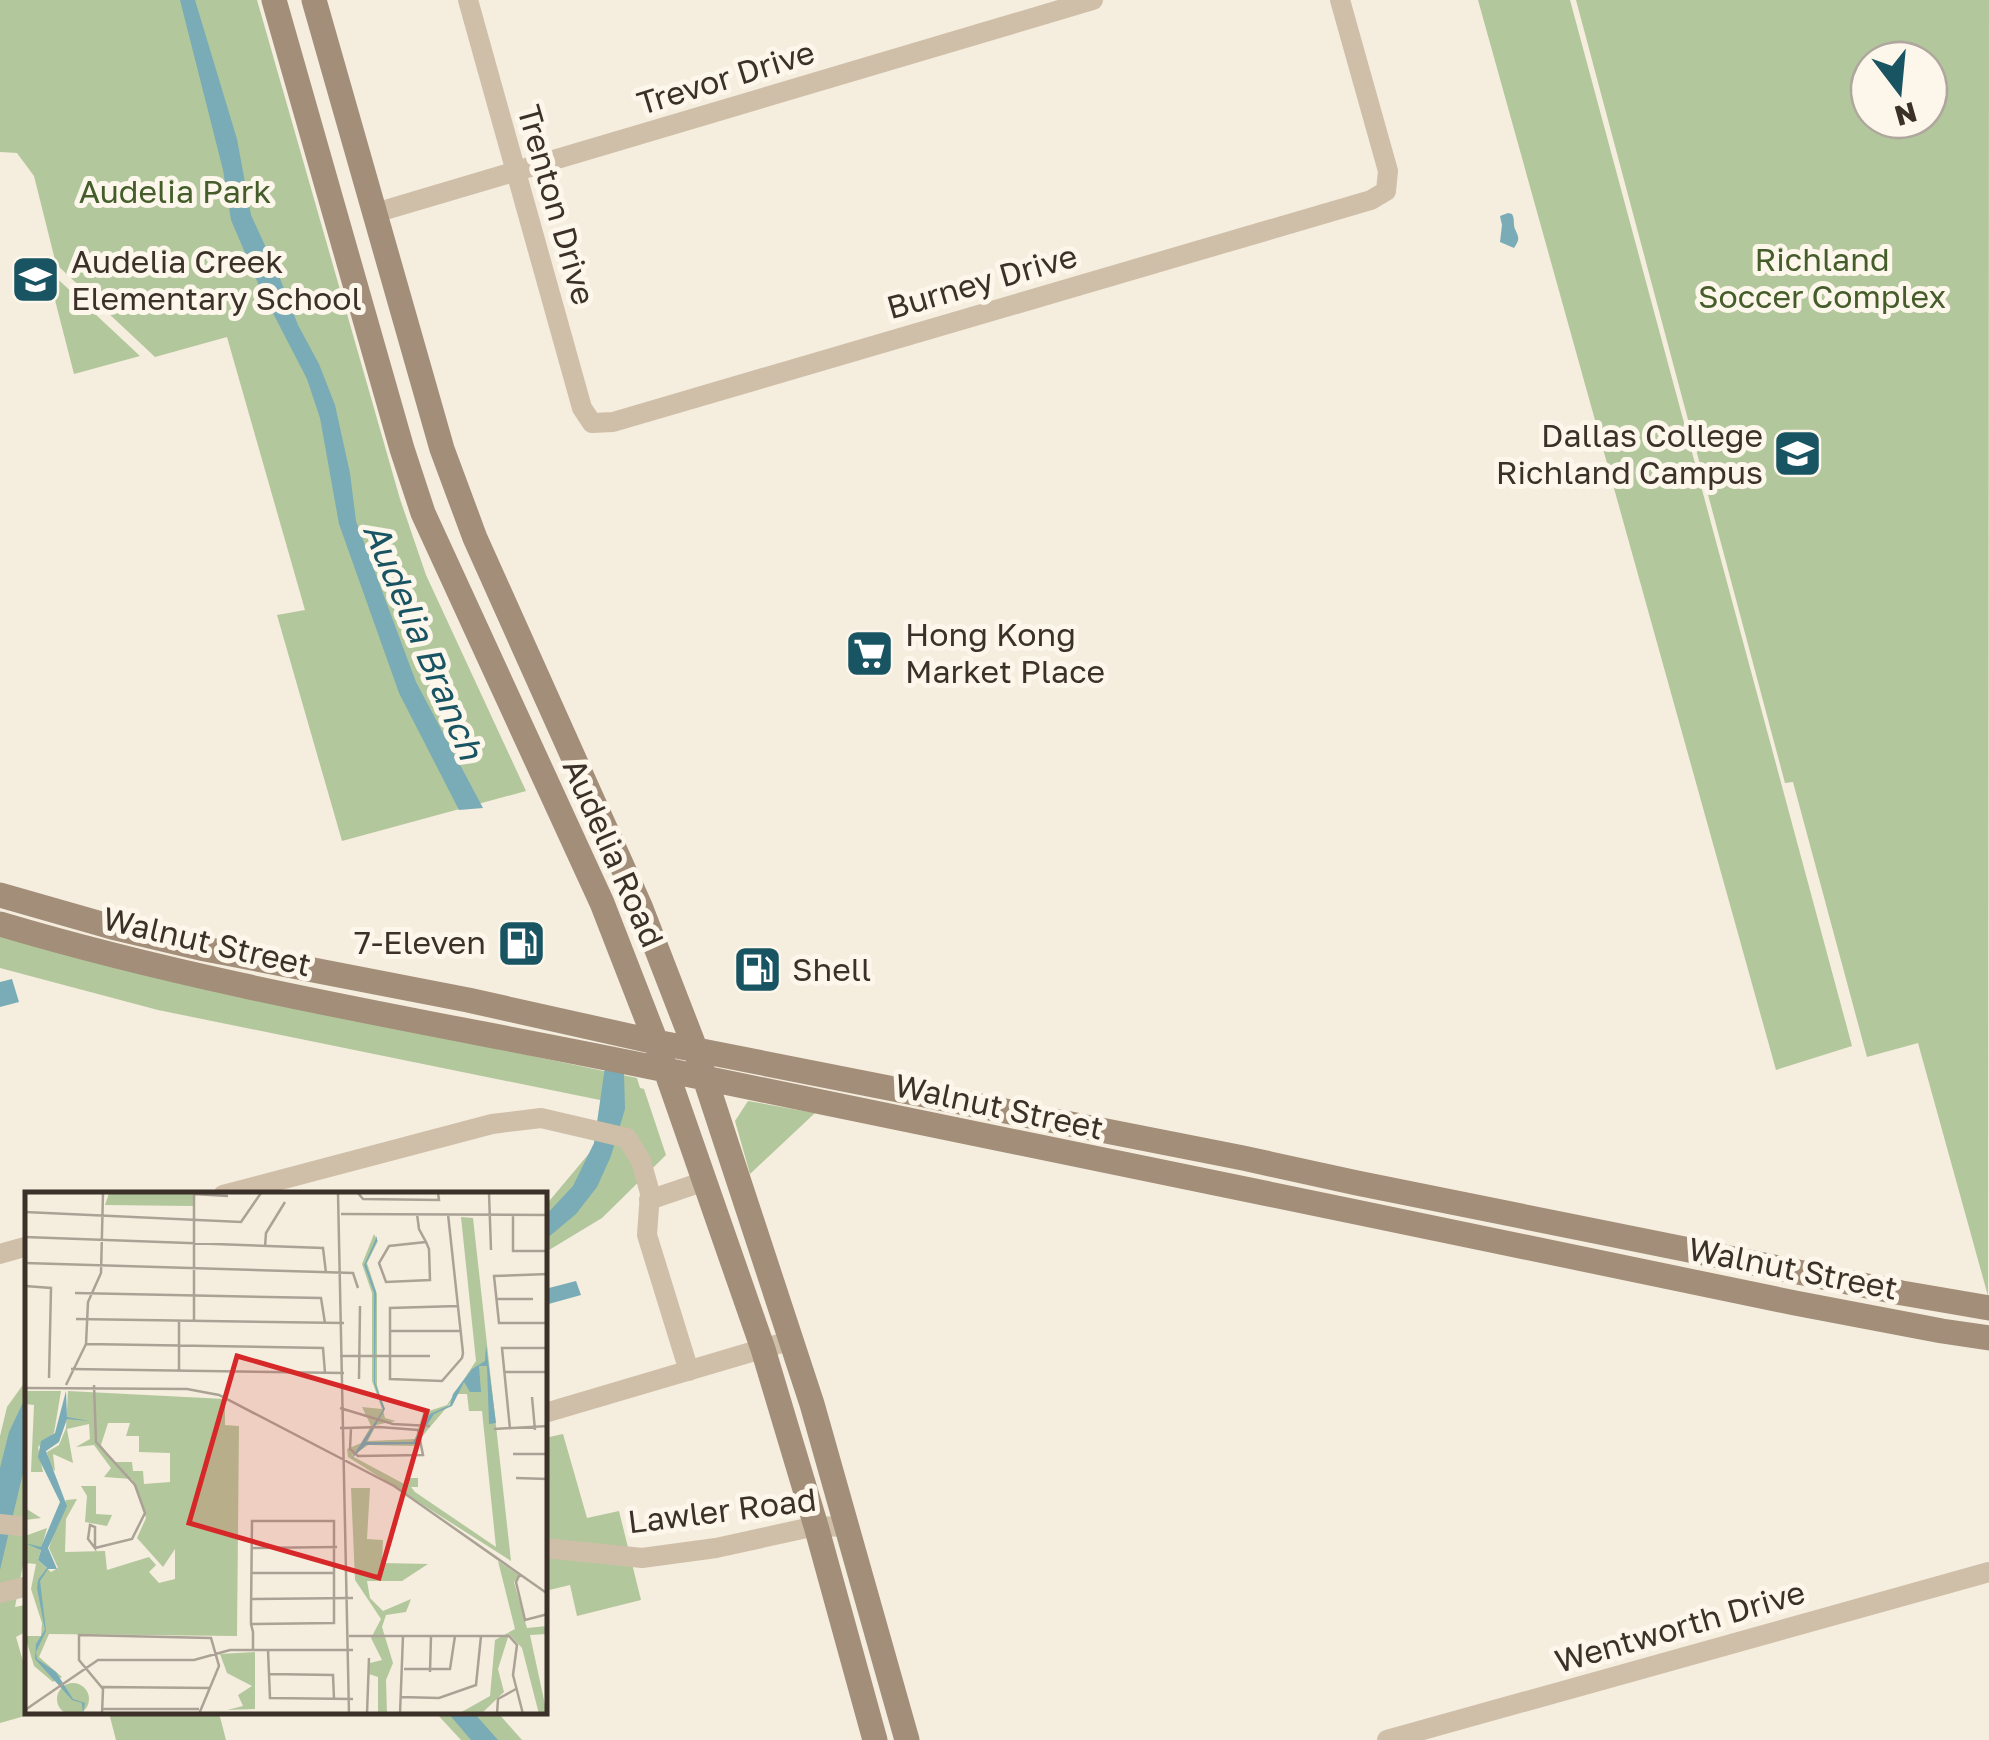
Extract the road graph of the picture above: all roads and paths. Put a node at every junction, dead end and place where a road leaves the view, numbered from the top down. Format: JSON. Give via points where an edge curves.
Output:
{"nodes":[{"id":1,"x":274,"y":0,"type":"edge"},
{"id":2,"x":314,"y":0,"type":"edge"},
{"id":3,"x":468,"y":0,"type":"edge"},
{"id":4,"x":1094,"y":0,"type":"edge"},
{"id":5,"x":1340,"y":0,"type":"edge"},
{"id":6,"x":515,"y":172,"type":"junction"},
{"id":7,"x":375,"y":213,"type":"junction"},
{"id":8,"x":338,"y":224,"type":"junction"},
{"id":9,"x":592,"y":423,"type":"joint"},
{"id":10,"x":509,"y":616,"type":"junction"},
{"id":11,"x":476,"y":629,"type":"junction"},
{"id":12,"x":0,"y":895,"type":"edge"},
{"id":13,"x":0,"y":924,"type":"edge"},
{"id":14,"x":656,"y":1042,"type":"junction"},
{"id":15,"x":695,"y":1048,"type":"junction"},
{"id":16,"x":666,"y":1070,"type":"junction"},
{"id":17,"x":706,"y":1079,"type":"junction"},
{"id":18,"x":1243,"y":1158,"type":"junction"},
{"id":19,"x":705,"y":1182,"type":"junction"},
{"id":20,"x":1235,"y":1188,"type":"junction"},
{"id":21,"x":233,"y":1192,"type":"edge"},
{"id":22,"x":650,"y":1200,"type":"junction"},
{"id":23,"x":1535,"y":1218,"type":"junction"},
{"id":24,"x":25,"y":1247,"type":"edge"},
{"id":25,"x":1528,"y":1247,"type":"junction"},
{"id":26,"x":0,"y":1254,"type":"edge"},
{"id":27,"x":1902,"y":1294,"type":"junction"},
{"id":28,"x":1795,"y":1303,"type":"junction"},
{"id":29,"x":1989,"y":1308,"type":"edge"},
{"id":30,"x":1989,"y":1338,"type":"edge"},
{"id":31,"x":792,"y":1340,"type":"junction"},
{"id":32,"x":763,"y":1349,"type":"junction"},
{"id":33,"x":686,"y":1372,"type":"junction"},
{"id":34,"x":548,"y":1412,"type":"edge"},
{"id":35,"x":0,"y":1524,"type":"edge"},
{"id":36,"x":816,"y":1526,"type":"junction"},
{"id":37,"x":25,"y":1527,"type":"edge"},
{"id":38,"x":847,"y":1528,"type":"junction"},
{"id":39,"x":548,"y":1548,"type":"edge"},
{"id":40,"x":1989,"y":1572,"type":"edge"},
{"id":41,"x":25,"y":1587,"type":"edge"},
{"id":42,"x":0,"y":1593,"type":"edge"},
{"id":43,"x":875,"y":1740,"type":"edge"},
{"id":44,"x":907,"y":1740,"type":"edge"},
{"id":45,"x":1387,"y":1740,"type":"edge"}],
"edges":[{"from":1,"to":8,"type":"main road","name":"Audelia Road"},
{"from":2,"to":7,"type":"main road","name":"Audelia Road"},
{"from":3,"to":6,"type":"street","name":"Trenton Drive"},
{"from":4,"to":6,"type":"street","name":"Trevor Drive"},
{"from":5,"to":9,"type":"street","name":"Burney Drive","via":[[1388,171],[1386,191],[1371,200]]},
{"from":6,"to":7,"type":"street","name":"Trevor Drive"},
{"from":6,"to":9,"type":"street","name":"Trenton Drive","via":[[582,408]]},
{"from":7,"to":8,"type":"main road"},
{"from":7,"to":10,"type":"main road","name":"Audelia Road","via":[[442,449]]},
{"from":8,"to":11,"type":"main road","name":"Audelia Road","via":[[423,512]]},
{"from":10,"to":11,"type":"main road"},
{"from":10,"to":15,"type":"main road","name":"Audelia Road","via":[[640,906]]},
{"from":11,"to":14,"type":"main road","name":"Audelia Road","via":[[602,903]]},
{"from":12,"to":14,"type":"main road","name":"Walnut Street","via":[[172,941]]},
{"from":13,"to":16,"type":"main road","name":"Walnut Street","via":[[199,976]]},
{"from":14,"to":15,"type":"main road","name":"Walnut Street"},
{"from":14,"to":16,"type":"main road","name":"Audelia Road"},
{"from":15,"to":17,"type":"main road","name":"Audelia Road"},
{"from":15,"to":18,"type":"main road","name":"Walnut Street"},
{"from":16,"to":17,"type":"main road","name":"Walnut Street"},
{"from":16,"to":19,"type":"main road","name":"Audelia Road"},
{"from":17,"to":20,"type":"main road","name":"Walnut Street"},
{"from":17,"to":31,"type":"main road","name":"Audelia Road"},
{"from":18,"to":20,"type":"main road"},
{"from":18,"to":23,"type":"main road","name":"Walnut Street"},
{"from":19,"to":22,"type":"street"},
{"from":19,"to":32,"type":"main road","name":"Audelia Road"},
{"from":20,"to":25,"type":"main road","name":"Walnut Street"},
{"from":21,"to":22,"type":"street","via":[[492,1124],[541,1118],[627,1138],[641,1161]]},
{"from":22,"to":33,"type":"street","via":[[647,1234]]},
{"from":23,"to":25,"type":"main road"},
{"from":23,"to":27,"type":"main road","name":"Walnut Street"},
{"from":24,"to":26,"type":"street"},
{"from":25,"to":28,"type":"main road","name":"Walnut Street"},
{"from":27,"to":28,"type":"main road","via":[[1895,1304],[1834,1296]]},
{"from":27,"to":29,"type":"main road","name":"Walnut Street"},
{"from":28,"to":30,"type":"main road","name":"Walnut Street"},
{"from":31,"to":32,"type":"street"},
{"from":31,"to":38,"type":"main road","name":"Audelia Road"},
{"from":32,"to":33,"type":"street"},
{"from":32,"to":36,"type":"main road","name":"Audelia Road"},
{"from":33,"to":34,"type":"street"},
{"from":35,"to":37,"type":"street"},
{"from":36,"to":38,"type":"street","name":"Lawler Road"},
{"from":36,"to":39,"type":"street","name":"Lawler Road","via":[[642,1558]]},
{"from":36,"to":43,"type":"main road","name":"Audelia Road"},
{"from":38,"to":44,"type":"main road","name":"Audelia Road"},
{"from":40,"to":45,"type":"street","name":"Wentworth Drive"},
{"from":41,"to":42,"type":"street"}]}
